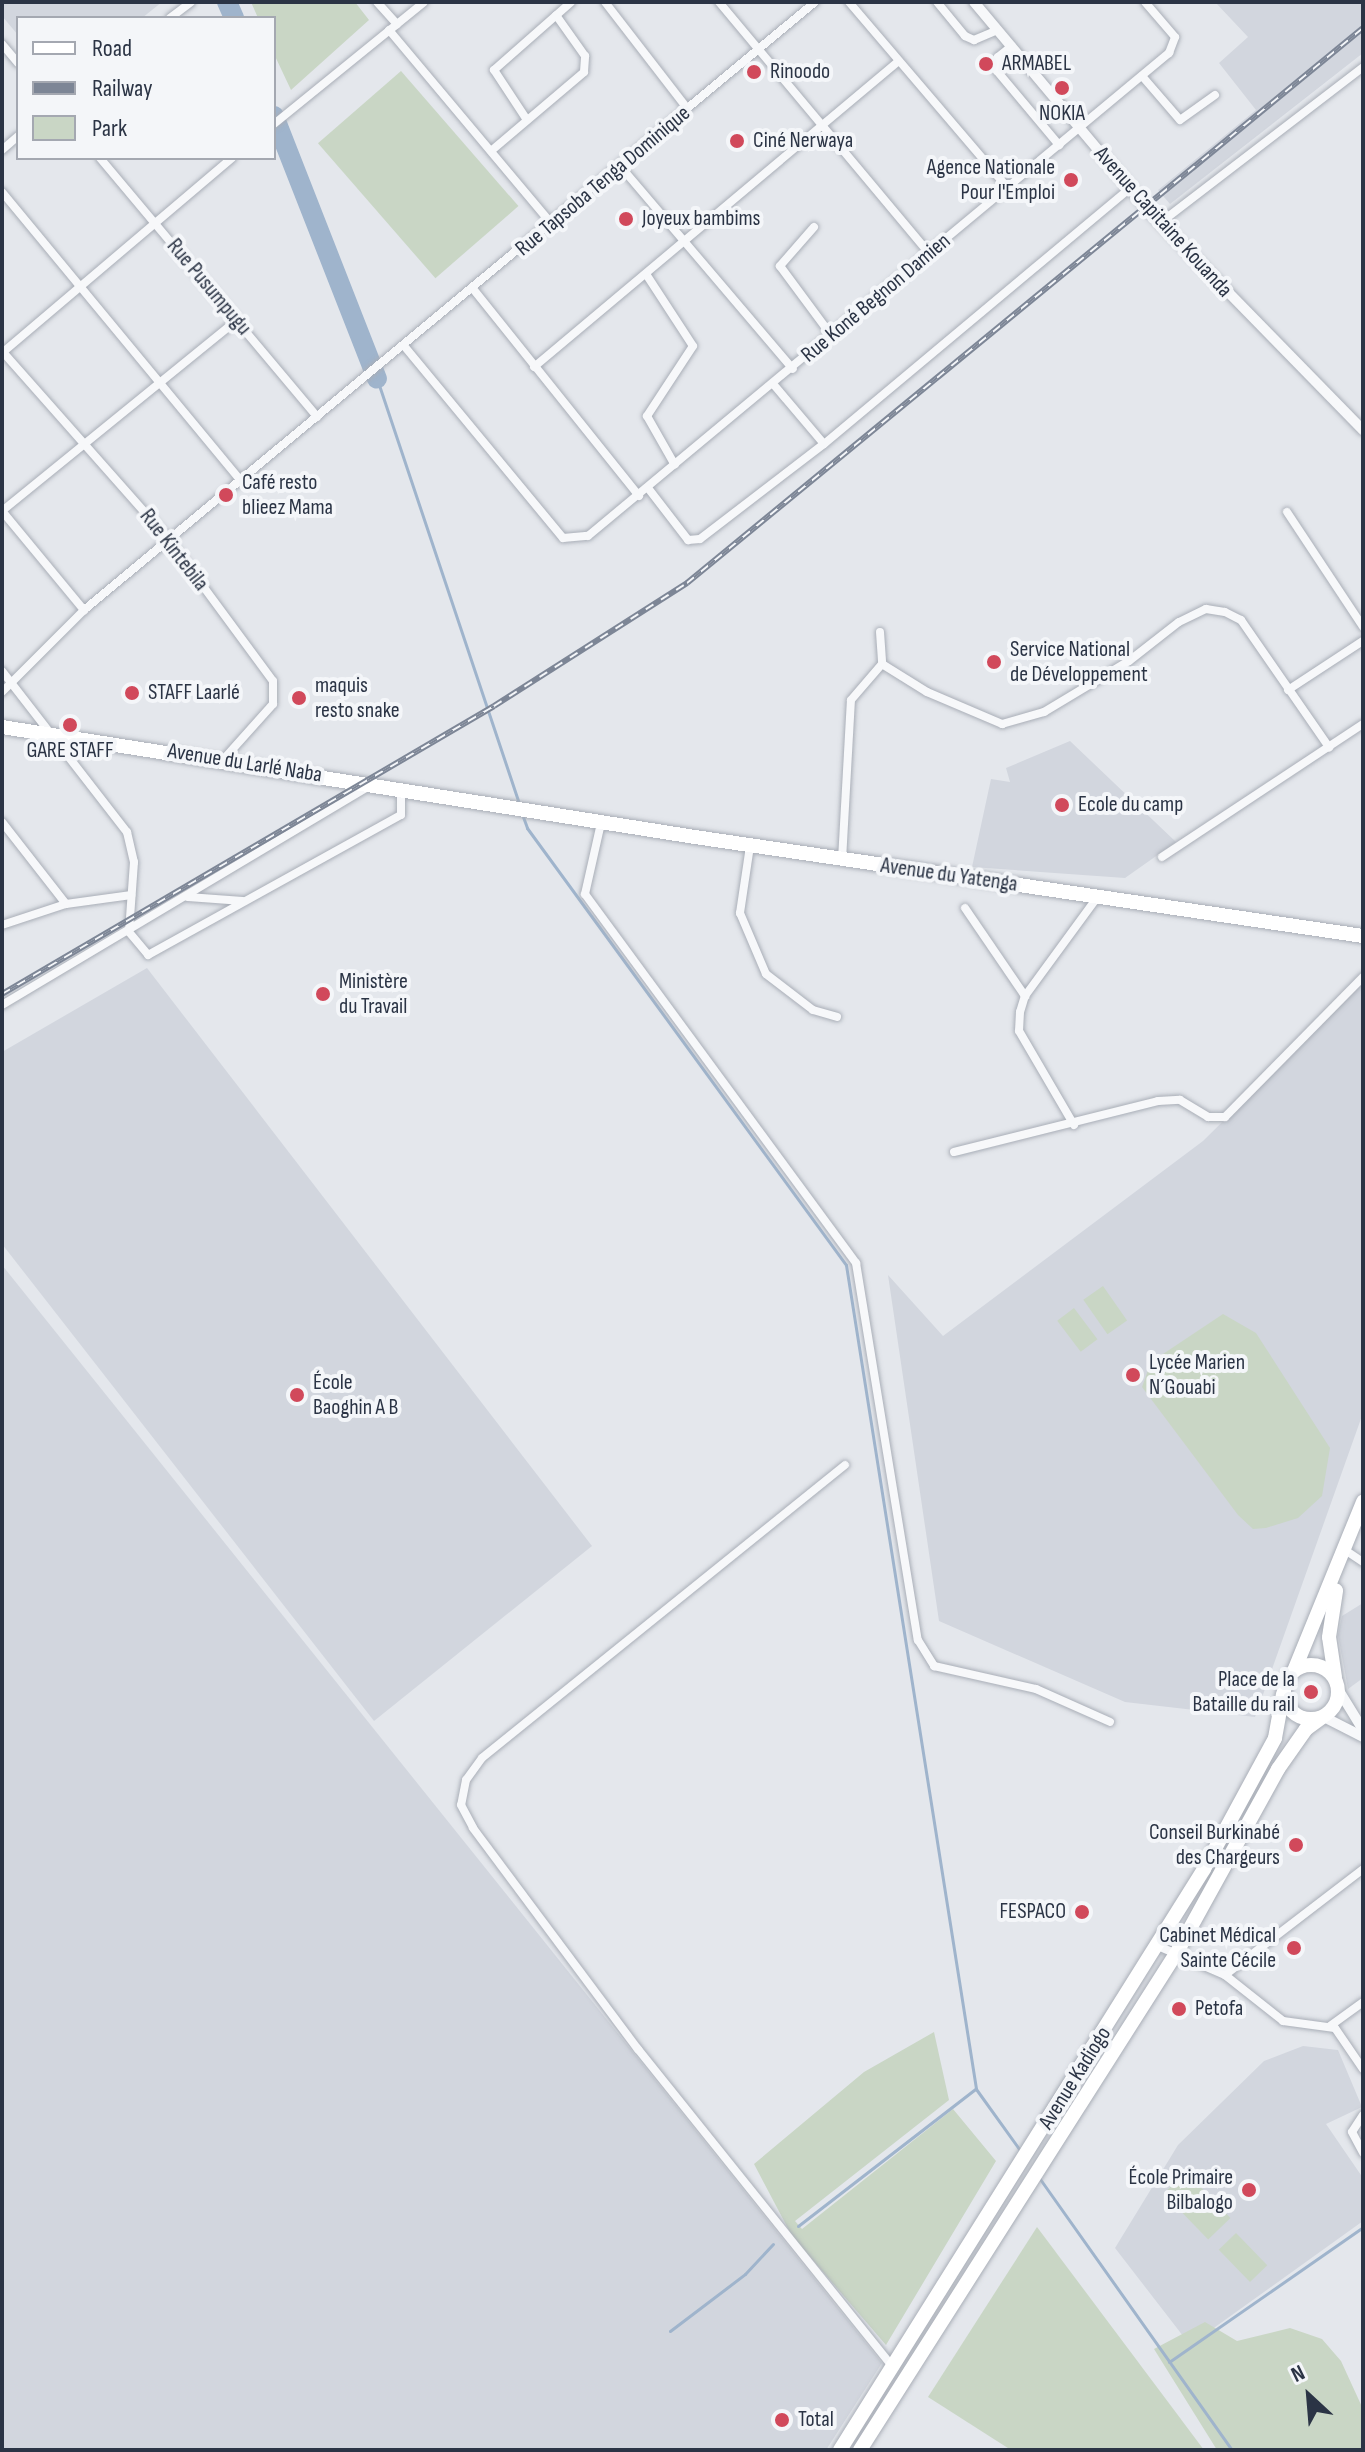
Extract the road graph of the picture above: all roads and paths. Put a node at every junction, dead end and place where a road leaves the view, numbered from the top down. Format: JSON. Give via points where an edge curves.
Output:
{"nodes":[{"id":1,"x":191,"y":2,"type":"edge"},
{"id":2,"x":377,"y":2,"type":"edge"},
{"id":3,"x":424,"y":2,"type":"edge"},
{"id":4,"x":571,"y":2,"type":"edge"},
{"id":5,"x":605,"y":2,"type":"edge"},
{"id":6,"x":719,"y":2,"type":"edge"},
{"id":7,"x":815,"y":2,"type":"edge"},
{"id":8,"x":849,"y":2,"type":"edge"},
{"id":9,"x":937,"y":2,"type":"edge"},
{"id":10,"x":974,"y":2,"type":"edge"},
{"id":11,"x":1145,"y":2,"type":"edge"},
{"id":12,"x":556,"y":15,"type":"junction"},
{"id":13,"x":173,"y":16,"type":"edge"},
{"id":14,"x":393,"y":27,"type":"junction"},
{"id":15,"x":998,"y":30,"type":"junction"},
{"id":16,"x":2,"y":44,"type":"edge"},
{"id":17,"x":1012,"y":46,"type":"junction"},
{"id":18,"x":760,"y":49,"type":"junction"},
{"id":19,"x":16,"y":61,"type":"edge"},
{"id":20,"x":896,"y":63,"type":"junction"},
{"id":21,"x":1363,"y":67,"type":"edge"},
{"id":22,"x":1142,"y":76,"type":"junction"},
{"id":23,"x":1215,"y":95,"type":"dead end"},
{"id":24,"x":687,"y":108,"type":"junction"},
{"id":25,"x":527,"y":120,"type":"junction"},
{"id":26,"x":276,"y":123,"type":"edge"},
{"id":27,"x":823,"y":123,"type":"junction"},
{"id":28,"x":1080,"y":127,"type":"junction"},
{"id":29,"x":1059,"y":145,"type":"junction"},
{"id":30,"x":491,"y":151,"type":"junction"},
{"id":31,"x":102,"y":160,"type":"edge"},
{"id":32,"x":230,"y":160,"type":"edge"},
{"id":33,"x":621,"y":167,"type":"junction"},
{"id":34,"x":1007,"y":187,"type":"junction"},
{"id":35,"x":1129,"y":189,"type":"junction"},
{"id":36,"x":2,"y":192,"type":"edge"},
{"id":37,"x":156,"y":223,"type":"junction"},
{"id":38,"x":1160,"y":223,"type":"junction"},
{"id":39,"x":552,"y":224,"type":"junction"},
{"id":40,"x":814,"y":227,"type":"dead end"},
{"id":41,"x":684,"y":241,"type":"junction"},
{"id":42,"x":929,"y":253,"type":"junction"},
{"id":43,"x":646,"y":274,"type":"junction"},
{"id":44,"x":81,"y":287,"type":"junction"},
{"id":45,"x":474,"y":290,"type":"junction"},
{"id":46,"x":237,"y":320,"type":"junction"},
{"id":47,"x":831,"y":335,"type":"junction"},
{"id":48,"x":405,"y":347,"type":"junction"},
{"id":49,"x":2,"y":352,"type":"edge"},
{"id":50,"x":534,"y":367,"type":"junction"},
{"id":51,"x":793,"y":369,"type":"junction"},
{"id":52,"x":160,"y":384,"type":"junction"},
{"id":53,"x":774,"y":385,"type":"junction"},
{"id":54,"x":317,"y":417,"type":"junction"},
{"id":55,"x":1363,"y":430,"type":"edge"},
{"id":56,"x":87,"y":442,"type":"junction"},
{"id":57,"x":824,"y":444,"type":"junction"},
{"id":58,"x":675,"y":465,"type":"junction"},
{"id":59,"x":241,"y":481,"type":"junction"},
{"id":60,"x":648,"y":488,"type":"junction"},
{"id":61,"x":639,"y":496,"type":"junction"},
{"id":62,"x":2,"y":511,"type":"edge"},
{"id":63,"x":1287,"y":512,"type":"dead end"},
{"id":64,"x":169,"y":540,"type":"junction"},
{"id":65,"x":84,"y":610,"type":"junction"},
{"id":66,"x":1363,"y":627,"type":"edge"},
{"id":67,"x":880,"y":632,"type":"dead end"},
{"id":68,"x":1363,"y":641,"type":"edge"},
{"id":69,"x":882,"y":664,"type":"junction"},
{"id":70,"x":2,"y":671,"type":"edge"},
{"id":71,"x":11,"y":682,"type":"junction"},
{"id":72,"x":1288,"y":690,"type":"junction"},
{"id":73,"x":2,"y":692,"type":"edge"},
{"id":74,"x":1363,"y":724,"type":"edge"},
{"id":75,"x":2,"y":727,"type":"edge"},
{"id":76,"x":55,"y":735,"type":"junction"},
{"id":77,"x":1329,"y":747,"type":"junction"},
{"id":78,"x":223,"y":760,"type":"junction"},
{"id":79,"x":375,"y":783,"type":"junction"},
{"id":80,"x":401,"y":787,"type":"junction"},
{"id":81,"x":535,"y":813,"type":"joint"},
{"id":82,"x":2,"y":822,"type":"edge"},
{"id":83,"x":601,"y":823,"type":"junction"},
{"id":84,"x":750,"y":846,"type":"junction"},
{"id":85,"x":1162,"y":857,"type":"dead end"},
{"id":86,"x":842,"y":860,"type":"junction"},
{"id":87,"x":131,"y":895,"type":"junction"},
{"id":88,"x":1099,"y":895,"type":"junction"},
{"id":89,"x":188,"y":896,"type":"junction"},
{"id":90,"x":243,"y":901,"type":"junction"},
{"id":91,"x":66,"y":904,"type":"junction"},
{"id":92,"x":965,"y":908,"type":"dead end"},
{"id":93,"x":2,"y":925,"type":"edge"},
{"id":94,"x":129,"y":932,"type":"junction"},
{"id":95,"x":1363,"y":936,"type":"edge"},
{"id":96,"x":1363,"y":977,"type":"edge"},
{"id":97,"x":1025,"y":996,"type":"junction"},
{"id":98,"x":2,"y":1005,"type":"edge"},
{"id":99,"x":837,"y":1017,"type":"dead end"},
{"id":100,"x":1074,"y":1125,"type":"junction"},
{"id":101,"x":954,"y":1152,"type":"dead end"},
{"id":102,"x":845,"y":1465,"type":"dead end"},
{"id":103,"x":1363,"y":1502,"type":"edge"},
{"id":104,"x":1343,"y":1554,"type":"junction"},
{"id":105,"x":1363,"y":1562,"type":"edge"},
{"id":106,"x":1294,"y":1671,"type":"junction"},
{"id":107,"x":1337,"y":1684,"type":"junction"},
{"id":108,"x":1283,"y":1694,"type":"junction"},
{"id":109,"x":1322,"y":1717,"type":"junction"},
{"id":110,"x":1110,"y":1722,"type":"dead end"},
{"id":111,"x":1363,"y":1730,"type":"edge"},
{"id":112,"x":1363,"y":1737,"type":"edge"},
{"id":113,"x":1363,"y":1869,"type":"edge"},
{"id":114,"x":1158,"y":1946,"type":"junction"},
{"id":115,"x":1177,"y":1952,"type":"junction"},
{"id":116,"x":1225,"y":1975,"type":"junction"},
{"id":117,"x":1363,"y":2002,"type":"edge"},
{"id":118,"x":1330,"y":2026,"type":"junction"},
{"id":119,"x":1363,"y":2069,"type":"edge"},
{"id":120,"x":1363,"y":2115,"type":"edge"},
{"id":121,"x":1363,"y":2153,"type":"edge"},
{"id":122,"x":893,"y":2367,"type":"junction"},
{"id":123,"x":843,"y":2445,"type":"edge"},
{"id":124,"x":861,"y":2450,"type":"edge"}],
"edges":[{"from":1,"to":13,"type":"street"},
{"from":2,"to":14,"type":"street"},
{"from":3,"to":14,"type":"street"},
{"from":4,"to":12,"type":"street"},
{"from":5,"to":24,"type":"street"},
{"from":6,"to":18,"type":"street"},
{"from":7,"to":18,"type":"street","name":"Rue Tapsoba Tenga Dominique"},
{"from":8,"to":20,"type":"street"},
{"from":9,"to":15,"type":"street","via":[[965,36],[974,40]]},
{"from":10,"to":15,"type":"street","name":"Avenue Capitaine Kouanda"},
{"from":11,"to":22,"type":"street","name":"Rue Koné Begnon Damien","via":[[1175,37],[1169,53]]},
{"from":12,"to":25,"type":"street","via":[[587,64]]},
{"from":12,"to":25,"type":"street","via":[[494,70]]},
{"from":14,"to":26,"type":"street"},
{"from":14,"to":30,"type":"street"},
{"from":15,"to":17,"type":"street","name":"Avenue Capitaine Kouanda"},
{"from":16,"to":19,"type":"street"},
{"from":17,"to":28,"type":"street","name":"Avenue Capitaine Kouanda"},
{"from":17,"to":29,"type":"street","via":[[998,57],[997,71]]},
{"from":18,"to":24,"type":"street","name":"Rue Tapsoba Tenga Dominique"},
{"from":18,"to":27,"type":"street"},
{"from":20,"to":27,"type":"street"},
{"from":20,"to":34,"type":"street"},
{"from":21,"to":38,"type":"street"},
{"from":22,"to":23,"type":"street","via":[[1180,120]]},
{"from":22,"to":28,"type":"street","name":"Rue Koné Begnon Damien"},
{"from":24,"to":33,"type":"street","name":"Rue Tapsoba Tenga Dominique"},
{"from":25,"to":30,"type":"street"},
{"from":27,"to":41,"type":"street"},
{"from":27,"to":42,"type":"street"},
{"from":28,"to":29,"type":"street","name":"Rue Koné Begnon Damien"},
{"from":28,"to":35,"type":"street","name":"Avenue Capitaine Kouanda"},
{"from":29,"to":34,"type":"street","name":"Rue Koné Begnon Damien"},
{"from":30,"to":39,"type":"street"},
{"from":31,"to":37,"type":"street","name":"Rue Pusumpugu"},
{"from":32,"to":37,"type":"street"},
{"from":33,"to":39,"type":"street","name":"Rue Tapsoba Tenga Dominique"},
{"from":33,"to":41,"type":"street"},
{"from":34,"to":42,"type":"street","name":"Rue Koné Begnon Damien"},
{"from":35,"to":38,"type":"street","name":"Avenue Capitaine Kouanda"},
{"from":35,"to":57,"type":"street"},
{"from":36,"to":44,"type":"street"},
{"from":37,"to":44,"type":"street"},
{"from":37,"to":46,"type":"street","name":"Rue Pusumpugu"},
{"from":38,"to":55,"type":"street","name":"Avenue Capitaine Kouanda"},
{"from":39,"to":45,"type":"street","name":"Rue Tapsoba Tenga Dominique"},
{"from":40,"to":47,"type":"street","via":[[780,266]]},
{"from":41,"to":43,"type":"street"},
{"from":41,"to":51,"type":"street"},
{"from":42,"to":47,"type":"street","name":"Rue Koné Begnon Damien"},
{"from":43,"to":50,"type":"street"},
{"from":43,"to":58,"type":"street","via":[[693,346],[647,416]]},
{"from":44,"to":49,"type":"street"},
{"from":44,"to":52,"type":"street"},
{"from":45,"to":48,"type":"street","name":"Rue Tapsoba Tenga Dominique"},
{"from":45,"to":50,"type":"street"},
{"from":46,"to":52,"type":"street"},
{"from":46,"to":54,"type":"street","name":"Rue Pusumpugu"},
{"from":47,"to":51,"type":"street","name":"Rue Koné Begnon Damien"},
{"from":48,"to":54,"type":"street","name":"Rue Tapsoba Tenga Dominique"},
{"from":48,"to":61,"type":"street","name":"Rue Koné Begnon Damien","via":[[563,538],[588,536]]},
{"from":49,"to":56,"type":"street","name":"Rue Kintebila"},
{"from":50,"to":61,"type":"street"},
{"from":51,"to":53,"type":"street","name":"Rue Koné Begnon Damien"},
{"from":52,"to":56,"type":"street"},
{"from":52,"to":59,"type":"street"},
{"from":53,"to":57,"type":"street"},
{"from":53,"to":58,"type":"street","name":"Rue Koné Begnon Damien"},
{"from":54,"to":59,"type":"street","name":"Rue Tapsoba Tenga Dominique"},
{"from":56,"to":62,"type":"street"},
{"from":56,"to":64,"type":"street","name":"Rue Kintebila"},
{"from":57,"to":60,"type":"street","via":[[696,541],[688,540]]},
{"from":58,"to":60,"type":"street","name":"Rue Koné Begnon Damien"},
{"from":59,"to":64,"type":"street","name":"Rue Tapsoba Tenga Dominique"},
{"from":60,"to":61,"type":"street","name":"Rue Koné Begnon Damien"},
{"from":62,"to":65,"type":"street"},
{"from":63,"to":66,"type":"street"},
{"from":64,"to":65,"type":"street","name":"Rue Tapsoba Tenga Dominique"},
{"from":64,"to":78,"type":"street","name":"Rue Kintebila","via":[[276,689],[273,704]]},
{"from":65,"to":71,"type":"street","name":"Rue Tapsoba Tenga Dominique"},
{"from":67,"to":69,"type":"street"},
{"from":68,"to":72,"type":"street"},
{"from":69,"to":72,"type":"street","via":[[927,692],[1002,724],[1044,712],[1206,609],[1241,620]]},
{"from":69,"to":86,"type":"street","via":[[851,700]]},
{"from":70,"to":71,"type":"street"},
{"from":71,"to":73,"type":"street","name":"Rue Tapsoba Tenga Dominique"},
{"from":71,"to":76,"type":"street"},
{"from":72,"to":77,"type":"street"},
{"from":74,"to":77,"type":"street"},
{"from":75,"to":76,"type":"main road","name":"Avenue du Larlé Naba"},
{"from":76,"to":78,"type":"main road","name":"Avenue du Larlé Naba"},
{"from":76,"to":87,"type":"street","via":[[127,832],[134,862]]},
{"from":77,"to":85,"type":"street"},
{"from":78,"to":79,"type":"main road","name":"Avenue du Larlé Naba"},
{"from":79,"to":80,"type":"main road","name":"Avenue du Larlé Naba"},
{"from":79,"to":89,"type":"street"},
{"from":80,"to":81,"type":"main road","name":"Avenue du Larlé Naba"},
{"from":80,"to":90,"type":"street","via":[[401,815]]},
{"from":81,"to":83,"type":"main road","name":"Avenue du Yatenga"},
{"from":82,"to":91,"type":"street"},
{"from":83,"to":84,"type":"main road","name":"Avenue du Yatenga"},
{"from":83,"to":110,"type":"street","via":[[585,894],[856,1263],[918,1640],[934,1666],[1036,1689]]},
{"from":84,"to":86,"type":"main road","name":"Avenue du Yatenga"},
{"from":84,"to":99,"type":"street","via":[[740,913],[766,974],[813,1010]]},
{"from":86,"to":88,"type":"main road","name":"Avenue du Yatenga"},
{"from":87,"to":91,"type":"street"},
{"from":87,"to":94,"type":"street"},
{"from":88,"to":95,"type":"main road","name":"Avenue du Yatenga"},
{"from":88,"to":97,"type":"street"},
{"from":89,"to":90,"type":"street"},
{"from":89,"to":94,"type":"street"},
{"from":90,"to":94,"type":"street","via":[[148,955]]},
{"from":91,"to":93,"type":"street"},
{"from":92,"to":97,"type":"street"},
{"from":94,"to":98,"type":"street"},
{"from":96,"to":100,"type":"street","via":[[1225,1117],[1208,1117],[1180,1100],[1158,1101]]},
{"from":97,"to":100,"type":"street","via":[[1019,1031]]},
{"from":100,"to":101,"type":"street"},
{"from":102,"to":122,"type":"street","via":[[482,1758],[466,1780],[461,1805],[638,2049]]},
{"from":103,"to":104,"type":"main road"},
{"from":104,"to":105,"type":"street"},
{"from":104,"to":106,"type":"main road"},
{"from":104,"to":107,"type":"main road","via":[[1329,1637]]},
{"from":106,"to":107,"type":"main road","via":[[1316,1666]]},
{"from":106,"to":108,"type":"main road"},
{"from":107,"to":109,"type":"main road","via":[[1335,1706]]},
{"from":107,"to":111,"type":"street"},
{"from":108,"to":109,"type":"main road","via":[[1296,1715]]},
{"from":108,"to":114,"type":"main road","name":"Avenue Kadiogo","via":[[1280,1724],[1264,1761]]},
{"from":109,"to":112,"type":"street"},
{"from":109,"to":115,"type":"main road","name":"Avenue Kadiogo","via":[[1306,1729],[1278,1769]]},
{"from":113,"to":116,"type":"street"},
{"from":114,"to":115,"type":"street"},
{"from":114,"to":122,"type":"main road","name":"Avenue Kadiogo"},
{"from":115,"to":116,"type":"street"},
{"from":115,"to":124,"type":"main road","name":"Avenue Kadiogo"},
{"from":116,"to":118,"type":"street","via":[[1283,2021]]},
{"from":117,"to":118,"type":"street"},
{"from":118,"to":119,"type":"street"},
{"from":120,"to":121,"type":"street","via":[[1352,2132]]},
{"from":122,"to":123,"type":"main road","name":"Avenue Kadiogo"},
{"from":123,"to":124,"type":"street"}]}
